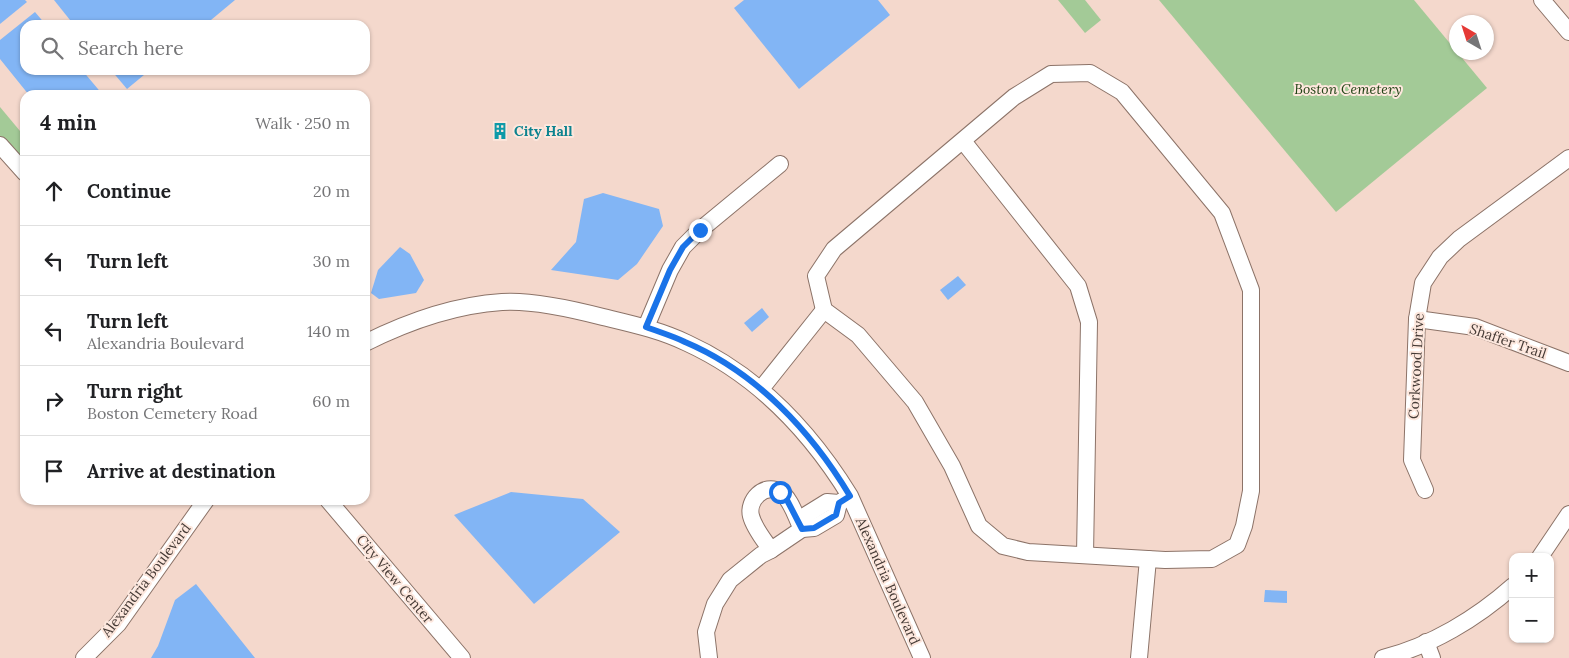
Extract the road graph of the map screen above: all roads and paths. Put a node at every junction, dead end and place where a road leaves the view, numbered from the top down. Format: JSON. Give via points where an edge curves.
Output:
{"nodes":[{"id":1,"x":1542,"y":0,"type":"edge"},
{"id":2,"x":1569,"y":32,"type":"edge"},
{"id":3,"x":962,"y":141,"type":"junction"},
{"id":4,"x":0,"y":146,"type":"edge"},
{"id":5,"x":1569,"y":158,"type":"edge"},
{"id":6,"x":780,"y":164,"type":"dead end"},
{"id":7,"x":20,"y":168,"type":"edge"},
{"id":8,"x":824,"y":310,"type":"junction"},
{"id":9,"x":1417,"y":319,"type":"junction"},
{"id":10,"x":646,"y":327,"type":"junction"},
{"id":11,"x":370,"y":341,"type":"edge"},
{"id":12,"x":1569,"y":363,"type":"edge"},
{"id":13,"x":761,"y":389,"type":"junction"},
{"id":14,"x":1425,"y":490,"type":"dead end"},
{"id":15,"x":844,"y":499,"type":"junction"},
{"id":16,"x":202,"y":505,"type":"edge"},
{"id":17,"x":332,"y":505,"type":"edge"},
{"id":18,"x":1569,"y":514,"type":"edge"},
{"id":19,"x":802,"y":529,"type":"junction"},
{"id":20,"x":771,"y":550,"type":"junction"},
{"id":21,"x":1543,"y":553,"type":"edge"},
{"id":22,"x":1085,"y":555,"type":"junction"},
{"id":23,"x":1148,"y":559,"type":"junction"},
{"id":24,"x":1509,"y":590,"type":"edge"},
{"id":25,"x":1426,"y":642,"type":"junction"},
{"id":26,"x":84,"y":658,"type":"edge"},
{"id":27,"x":462,"y":658,"type":"edge"},
{"id":28,"x":708,"y":658,"type":"edge"},
{"id":29,"x":922,"y":658,"type":"edge"},
{"id":30,"x":1139,"y":658,"type":"edge"},
{"id":31,"x":1383,"y":658,"type":"edge"},
{"id":32,"x":1432,"y":658,"type":"edge"}],
"edges":[{"from":1,"to":2,"type":"street"},
{"from":3,"to":8,"type":"street","via":[[834,249],[816,276]]},
{"from":3,"to":22,"type":"street","via":[[1078,286],[1089,322]]},
{"from":3,"to":23,"type":"street","via":[[1014,97],[1051,74],[1090,73],[1122,92],[1222,212],[1251,290],[1251,491],[1244,526],[1236,545],[1212,559]]},
{"from":4,"to":7,"type":"street"},
{"from":5,"to":9,"type":"street","name":"Corkwood Drive","via":[[1459,239],[1440,257],[1423,283]]},
{"from":6,"to":10,"type":"street","via":[[683,247]]},
{"from":8,"to":13,"type":"street"},
{"from":8,"to":22,"type":"street","via":[[858,335],[915,402],[952,466],[980,526],[1003,546],[1028,552]]},
{"from":9,"to":12,"type":"street","name":"Shaffer Trail","via":[[1474,327]]},
{"from":9,"to":14,"type":"street","name":"Corkwood Drive","via":[[1412,460]]},
{"from":10,"to":11,"type":"street","name":"Alexandria Boulevard","via":[[580,311],[503,302],[440,314]]},
{"from":10,"to":13,"type":"street","name":"Alexandria Boulevard","via":[[701,350]]},
{"from":13,"to":15,"type":"street","name":"Alexandria Boulevard","via":[[810,438],[835,471]]},
{"from":15,"to":19,"type":"street","via":[[827,502],[806,515]]},
{"from":15,"to":29,"type":"street","name":"Alexandria Boulevard"},
{"from":16,"to":26,"type":"street","name":"Alexandria Boulevard","via":[[118,624]]},
{"from":17,"to":27,"type":"street","name":"City View Center"},
{"from":18,"to":21,"type":"street"},
{"from":19,"to":20,"type":"street"},
{"from":19,"to":20,"type":"street","via":[[780,492],[768,489],[761,492],[752,502],[751,516]]},
{"from":20,"to":28,"type":"street","via":[[730,580],[715,604],[706,632]]},
{"from":22,"to":23,"type":"street"},
{"from":23,"to":30,"type":"street"},
{"from":24,"to":25,"type":"street","via":[[1460,625]]},
{"from":25,"to":31,"type":"street"},
{"from":25,"to":32,"type":"street"}]}
